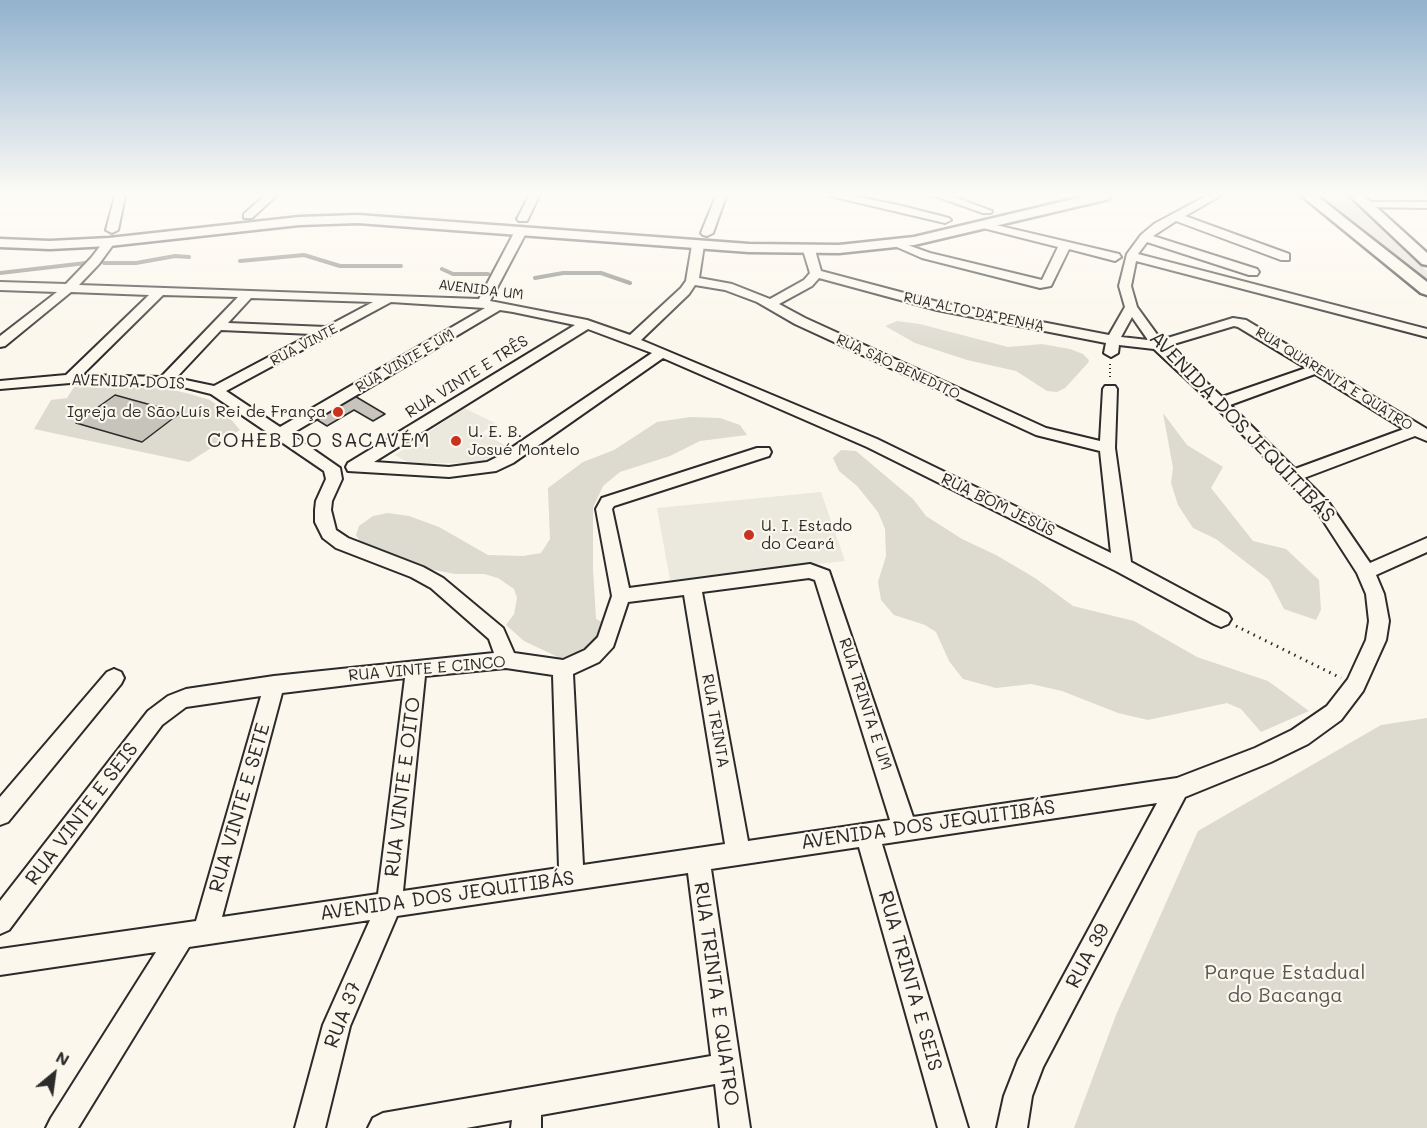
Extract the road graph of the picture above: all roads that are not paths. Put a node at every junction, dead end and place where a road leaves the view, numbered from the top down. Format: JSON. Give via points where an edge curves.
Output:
{"nodes":[{"id":1,"x":104,"y":249,"type":"edge"},
{"id":2,"x":510,"y":249,"type":"edge"},
{"id":3,"x":700,"y":249,"type":"edge"},
{"id":4,"x":796,"y":249,"type":"edge"},
{"id":5,"x":829,"y":249,"type":"edge"},
{"id":6,"x":908,"y":249,"type":"edge"},
{"id":7,"x":1063,"y":249,"type":"edge"},
{"id":8,"x":1080,"y":249,"type":"edge"},
{"id":9,"x":1136,"y":249,"type":"edge"},
{"id":10,"x":1181,"y":249,"type":"edge"},
{"id":11,"x":1262,"y":249,"type":"edge"},
{"id":12,"x":1375,"y":249,"type":"edge"},
{"id":13,"x":1413,"y":249,"type":"edge"},
{"id":14,"x":809,"y":250,"type":"junction"},
{"id":15,"x":1131,"y":256,"type":"junction"},
{"id":16,"x":1115,"y":257,"type":"dead end"},
{"id":17,"x":1285,"y":257,"type":"dead end"},
{"id":18,"x":1427,"y":261,"type":"edge"},
{"id":19,"x":1253,"y":272,"type":"dead end"},
{"id":20,"x":816,"y":273,"type":"junction"},
{"id":21,"x":692,"y":281,"type":"junction"},
{"id":22,"x":0,"y":286,"type":"edge"},
{"id":23,"x":70,"y":287,"type":"junction"},
{"id":24,"x":161,"y":290,"type":"junction"},
{"id":25,"x":1427,"y":290,"type":"edge"},
{"id":26,"x":248,"y":294,"type":"junction"},
{"id":27,"x":392,"y":297,"type":"junction"},
{"id":28,"x":483,"y":303,"type":"junction"},
{"id":29,"x":770,"y":304,"type":"junction"},
{"id":30,"x":500,"y":306,"type":"junction"},
{"id":31,"x":1131,"y":307,"type":"junction"},
{"id":32,"x":587,"y":324,"type":"junction"},
{"id":33,"x":218,"y":326,"type":"junction"},
{"id":34,"x":331,"y":331,"type":"junction"},
{"id":35,"x":1427,"y":333,"type":"edge"},
{"id":36,"x":633,"y":340,"type":"junction"},
{"id":37,"x":0,"y":343,"type":"edge"},
{"id":38,"x":1158,"y":345,"type":"junction"},
{"id":39,"x":1112,"y":346,"type":"junction"},
{"id":40,"x":662,"y":352,"type":"junction"},
{"id":41,"x":1317,"y":369,"type":"junction"},
{"id":42,"x":70,"y":379,"type":"junction"},
{"id":43,"x":165,"y":381,"type":"junction"},
{"id":44,"x":0,"y":384,"type":"edge"},
{"id":45,"x":1110,"y":389,"type":"road end"},
{"id":46,"x":216,"y":391,"type":"junction"},
{"id":47,"x":1220,"y":403,"type":"junction"},
{"id":48,"x":1422,"y":433,"type":"edge"},
{"id":49,"x":279,"y":434,"type":"junction"},
{"id":50,"x":1107,"y":448,"type":"junction"},
{"id":51,"x":763,"y":452,"type":"dead end"},
{"id":52,"x":356,"y":466,"type":"junction"},
{"id":53,"x":1294,"y":476,"type":"junction"},
{"id":54,"x":334,"y":479,"type":"junction"},
{"id":55,"x":1427,"y":545,"type":"edge"},
{"id":56,"x":1122,"y":566,"type":"junction"},
{"id":57,"x":1366,"y":572,"type":"junction"},
{"id":58,"x":692,"y":588,"type":"junction"},
{"id":59,"x":621,"y":596,"type":"junction"},
{"id":60,"x":1221,"y":619,"type":"road end"},
{"id":61,"x":506,"y":660,"type":"junction"},
{"id":62,"x":416,"y":668,"type":"junction"},
{"id":63,"x":563,"y":668,"type":"junction"},
{"id":64,"x":114,"y":678,"type":"dead end"},
{"id":65,"x":274,"y":685,"type":"junction"},
{"id":66,"x":165,"y":708,"type":"joint"},
{"id":67,"x":1177,"y":789,"type":"junction"},
{"id":68,"x":0,"y":814,"type":"edge"},
{"id":69,"x":905,"y":829,"type":"junction"},
{"id":70,"x":867,"y":834,"type":"junction"},
{"id":71,"x":738,"y":854,"type":"junction"},
{"id":72,"x":698,"y":859,"type":"junction"},
{"id":73,"x":571,"y":878,"type":"junction"},
{"id":74,"x":389,"y":905,"type":"junction"},
{"id":75,"x":0,"y":921,"type":"edge"},
{"id":76,"x":193,"y":934,"type":"junction"},
{"id":77,"x":0,"y":963,"type":"edge"},
{"id":78,"x":726,"y":1068,"type":"junction"},
{"id":79,"x":526,"y":1115,"type":"edge"},
{"id":80,"x":61,"y":1128,"type":"edge"},
{"id":81,"x":310,"y":1128,"type":"edge"},
{"id":82,"x":383,"y":1128,"type":"edge"},
{"id":83,"x":735,"y":1128,"type":"edge"},
{"id":84,"x":952,"y":1128,"type":"edge"},
{"id":85,"x":1012,"y":1128,"type":"edge"}],
"edges":[{"from":1,"to":23,"type":"street"},
{"from":2,"to":28,"type":"street"},
{"from":3,"to":21,"type":"street"},
{"from":4,"to":14,"type":"main road"},
{"from":5,"to":14,"type":"main road"},
{"from":6,"to":7,"type":"street","via":[[1040,284],[1047,283]]},
{"from":8,"to":16,"type":"street"},
{"from":9,"to":15,"type":"street"},
{"from":10,"to":19,"type":"street"},
{"from":11,"to":17,"type":"street"},
{"from":12,"to":25,"type":"main road"},
{"from":13,"to":18,"type":"main road"},
{"from":14,"to":20,"type":"street"},
{"from":15,"to":31,"type":"street","via":[[1125,286]]},
{"from":15,"to":35,"type":"street"},
{"from":20,"to":29,"type":"street","via":[[808,283]]},
{"from":20,"to":39,"type":"street","name":"RUA ALTO DA PENHA","via":[[937,306]]},
{"from":21,"to":29,"type":"street","name":"RUA SÃO BENEDITO","via":[[728,287]]},
{"from":21,"to":36,"type":"street"},
{"from":22,"to":23,"type":"street","name":"AVENIDA UM"},
{"from":23,"to":24,"type":"street","name":"AVENIDA UM"},
{"from":23,"to":37,"type":"street"},
{"from":24,"to":26,"type":"street","name":"AVENIDA UM"},
{"from":24,"to":42,"type":"street"},
{"from":26,"to":27,"type":"street","name":"AVENIDA UM"},
{"from":26,"to":33,"type":"street"},
{"from":27,"to":28,"type":"street","name":"AVENIDA UM"},
{"from":27,"to":34,"type":"street","name":"RUA VINTE"},
{"from":28,"to":30,"type":"street","name":"AVENIDA UM"},
{"from":29,"to":50,"type":"street","name":"RUA SÃO BENEDITO","via":[[1041,432]]},
{"from":30,"to":32,"type":"street","name":"AVENIDA UM"},
{"from":30,"to":49,"type":"street","name":"RUA VINTE E UM"},
{"from":31,"to":38,"type":"street","name":"AVENIDA DOS JEQUITIBÁS"},
{"from":31,"to":39,"type":"street"},
{"from":32,"to":36,"type":"street","name":"AVENIDA UM"},
{"from":32,"to":52,"type":"street","name":"RUA VINTE E TRÊS"},
{"from":33,"to":34,"type":"street"},
{"from":33,"to":43,"type":"street"},
{"from":34,"to":46,"type":"street","name":"RUA VINTE"},
{"from":36,"to":40,"type":"street","name":"RUA BOM JESUS"},
{"from":38,"to":39,"type":"street","name":"RUA ALTO DA PENHA"},
{"from":38,"to":41,"type":"street","name":"RUA QUARENTA E QUATRO","via":[[1233,322],[1241,323]]},
{"from":38,"to":47,"type":"street","name":"AVENIDA DOS JEQUITIBÁS"},
{"from":40,"to":52,"type":"street","via":[[490,467],[449,472]]},
{"from":40,"to":56,"type":"street","name":"RUA BOM JESUS","via":[[872,443]]},
{"from":41,"to":47,"type":"street"},
{"from":41,"to":48,"type":"street","name":"RUA QUARENTA E QUATRO"},
{"from":42,"to":43,"type":"street","name":"AVENIDA DOIS"},
{"from":42,"to":44,"type":"street","name":"AVENIDA DOIS"},
{"from":43,"to":46,"type":"street","name":"AVENIDA DOIS"},
{"from":45,"to":50,"type":"street"},
{"from":46,"to":49,"type":"street","name":"AVENIDA DOIS"},
{"from":47,"to":53,"type":"street","name":"AVENIDA DOS JEQUITIBÁS"},
{"from":48,"to":53,"type":"street"},
{"from":49,"to":54,"type":"street","name":"AVENIDA DOIS","via":[[329,465],[334,470]]},
{"from":50,"to":56,"type":"street"},
{"from":51,"to":59,"type":"street","via":[[608,502],[604,509]]},
{"from":52,"to":54,"type":"street","name":"RUA VINTE E TRÊS"},
{"from":53,"to":57,"type":"street","name":"AVENIDA DOS JEQUITIBÁS","via":[[1336,524]]},
{"from":54,"to":61,"type":"street","via":[[323,510],[329,534],[437,583],[496,634]]},
{"from":55,"to":57,"type":"street"},
{"from":56,"to":60,"type":"street","name":"RUA BOM JESUS"},
{"from":57,"to":67,"type":"street","name":"AVENIDA DOS JEQUITIBÁS","via":[[1375,594],[1379,621],[1374,646],[1356,685],[1334,713],[1300,737],[1263,755]]},
{"from":58,"to":59,"type":"street"},
{"from":58,"to":69,"type":"street","name":"RUA TRINTA E UM","via":[[810,571],[825,579]]},
{"from":58,"to":71,"type":"street","name":"RUA TRINTA"},
{"from":59,"to":63,"type":"street","via":[[614,622],[599,650]]},
{"from":61,"to":62,"type":"street","name":"RUA VINTE E CINCO"},
{"from":61,"to":63,"type":"street","name":"RUA VINTE E CINCO"},
{"from":62,"to":65,"type":"street","name":"RUA VINTE E CINCO"},
{"from":62,"to":74,"type":"street","name":"RUA VINTE E OITO"},
{"from":63,"to":73,"type":"street"},
{"from":64,"to":68,"type":"street"},
{"from":65,"to":66,"type":"street","name":"RUA VINTE E CINCO","via":[[186,698]]},
{"from":65,"to":76,"type":"street","name":"RUA VINTE E SETE"},
{"from":66,"to":75,"type":"street","name":"RUA VINTE E SEIS"},
{"from":67,"to":69,"type":"street","name":"AVENIDA DOS JEQUITIBÁS"},
{"from":67,"to":85,"type":"street","name":"RUA 39","via":[[1032,1060],[1018,1096]]},
{"from":69,"to":70,"type":"street","name":"AVENIDA DOS JEQUITIBÁS"},
{"from":70,"to":71,"type":"street","name":"AVENIDA DOS JEQUITIBÁS"},
{"from":70,"to":84,"type":"street","name":"RUA TRINTA E SEIS"},
{"from":71,"to":72,"type":"street","name":"AVENIDA DOS JEQUITIBÁS"},
{"from":72,"to":73,"type":"street","name":"AVENIDA DOS JEQUITIBÁS"},
{"from":72,"to":78,"type":"street","name":"RUA TRINTA E QUATRO"},
{"from":73,"to":74,"type":"street","name":"AVENIDA DOS JEQUITIBÁS"},
{"from":74,"to":76,"type":"street","name":"AVENIDA DOS JEQUITIBÁS"},
{"from":74,"to":81,"type":"street","name":"RUA 37","via":[[337,1025]]},
{"from":76,"to":77,"type":"street","name":"AVENIDA DOS JEQUITIBÁS"},
{"from":76,"to":80,"type":"street","name":"RUA VINTE E SETE"},
{"from":78,"to":79,"type":"street"},
{"from":78,"to":83,"type":"street","name":"RUA TRINTA E QUATRO"},
{"from":79,"to":82,"type":"street"}]}
